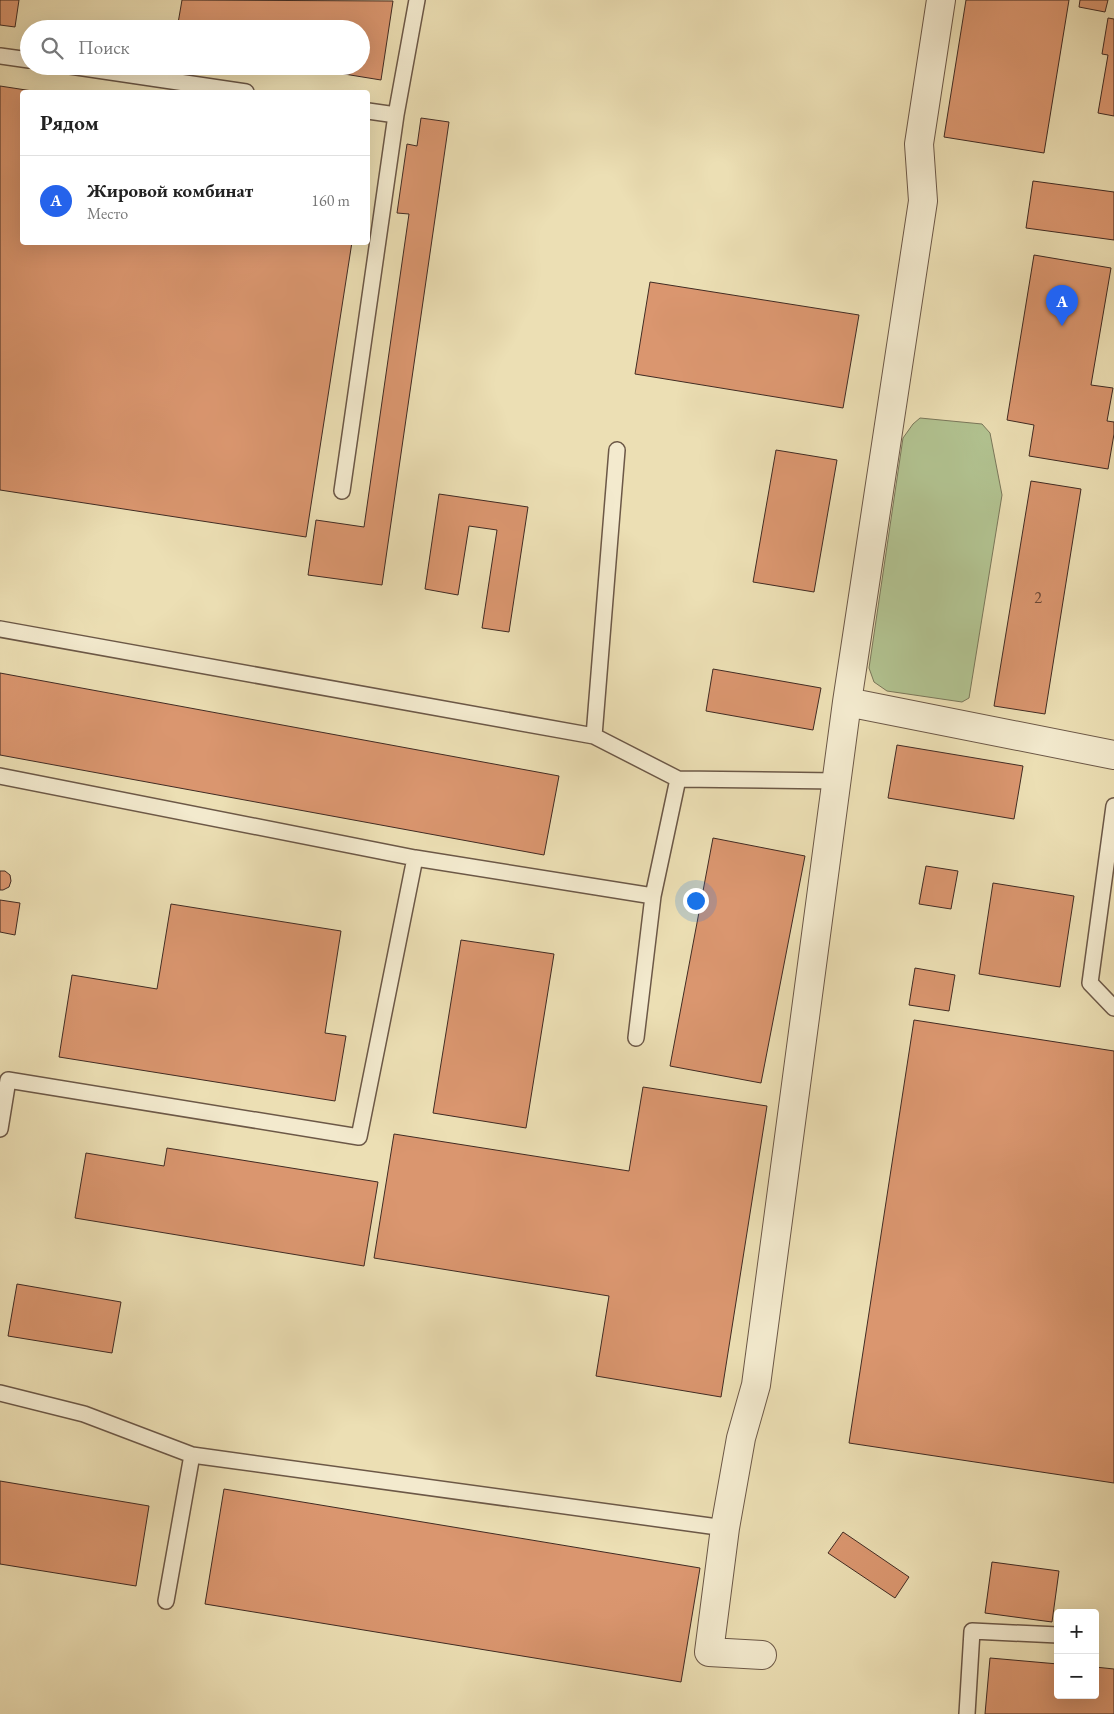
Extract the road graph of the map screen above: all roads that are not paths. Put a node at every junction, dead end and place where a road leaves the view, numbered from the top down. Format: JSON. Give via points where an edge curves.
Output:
{"nodes":[{"id":1,"x":417,"y":0,"type":"edge"},
{"id":2,"x":941,"y":0,"type":"edge"},
{"id":3,"x":0,"y":56,"type":"edge"},
{"id":4,"x":20,"y":59,"type":"edge"},
{"id":5,"x":131,"y":75,"type":"edge"},
{"id":6,"x":232,"y":90,"type":"edge"},
{"id":7,"x":370,"y":110,"type":"edge"},
{"id":8,"x":396,"y":115,"type":"junction"},
{"id":9,"x":617,"y":450,"type":"dead end"},
{"id":10,"x":342,"y":491,"type":"dead end"},
{"id":11,"x":0,"y":629,"type":"edge"},
{"id":12,"x":847,"y":702,"type":"junction"},
{"id":13,"x":594,"y":736,"type":"junction"},
{"id":14,"x":1114,"y":755,"type":"edge"},
{"id":15,"x":0,"y":776,"type":"edge"},
{"id":16,"x":678,"y":779,"type":"junction"},
{"id":17,"x":836,"y":781,"type":"junction"},
{"id":18,"x":1114,"y":806,"type":"edge"},
{"id":19,"x":415,"y":858,"type":"junction"},
{"id":20,"x":653,"y":896,"type":"junction"},
{"id":21,"x":1114,"y":1008,"type":"edge"},
{"id":22,"x":636,"y":1038,"type":"dead end"},
{"id":23,"x":4,"y":1080,"type":"edge"},
{"id":24,"x":0,"y":1129,"type":"edge"},
{"id":25,"x":0,"y":1392,"type":"edge"},
{"id":26,"x":192,"y":1455,"type":"junction"},
{"id":27,"x":724,"y":1528,"type":"junction"},
{"id":28,"x":166,"y":1601,"type":"dead end"},
{"id":29,"x":1054,"y":1635,"type":"edge"},
{"id":30,"x":762,"y":1655,"type":"dead end"},
{"id":31,"x":966,"y":1714,"type":"edge"}],
"edges":[{"from":1,"to":8,"type":"lane"},
{"from":2,"to":12,"type":"street","via":[[919,144],[923,201]]},
{"from":3,"to":4,"type":"lane"},
{"from":5,"to":6,"type":"lane"},
{"from":7,"to":8,"type":"lane"},
{"from":8,"to":10,"type":"lane"},
{"from":9,"to":13,"type":"lane"},
{"from":11,"to":13,"type":"lane"},
{"from":12,"to":14,"type":"street"},
{"from":12,"to":17,"type":"street"},
{"from":13,"to":16,"type":"lane"},
{"from":15,"to":19,"type":"lane"},
{"from":16,"to":17,"type":"lane"},
{"from":16,"to":20,"type":"lane"},
{"from":17,"to":27,"type":"street","via":[[756,1385],[741,1438]]},
{"from":18,"to":21,"type":"lane","via":[[1090,983]]},
{"from":19,"to":20,"type":"lane"},
{"from":19,"to":23,"type":"lane","via":[[359,1137]]},
{"from":20,"to":22,"type":"lane"},
{"from":23,"to":24,"type":"lane"},
{"from":25,"to":26,"type":"lane","via":[[84,1414]]},
{"from":26,"to":27,"type":"lane"},
{"from":26,"to":28,"type":"lane"},
{"from":27,"to":30,"type":"street","via":[[709,1652]]},
{"from":29,"to":31,"type":"lane","via":[[972,1631]]}]}
